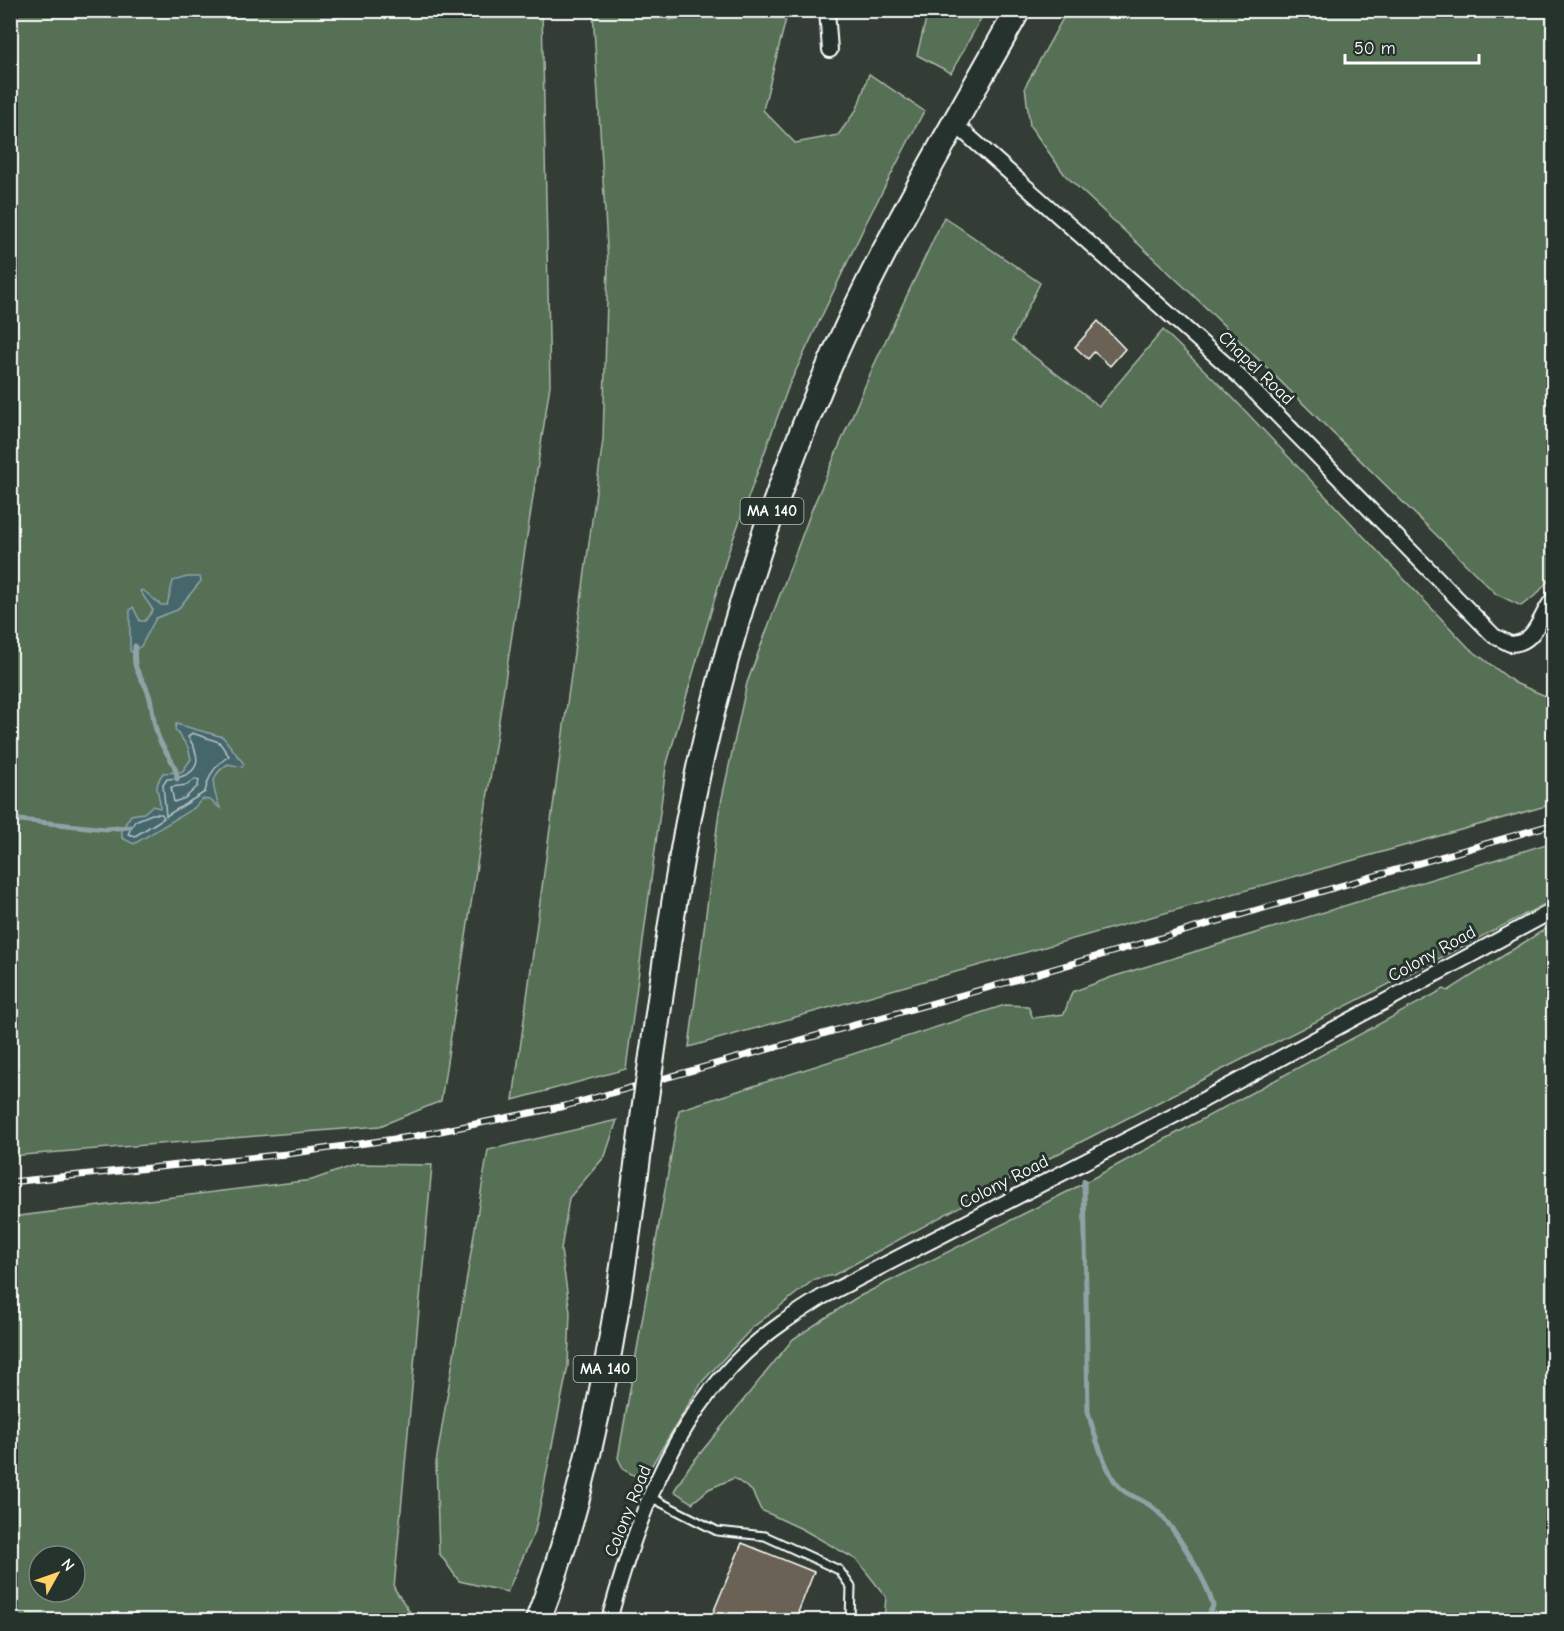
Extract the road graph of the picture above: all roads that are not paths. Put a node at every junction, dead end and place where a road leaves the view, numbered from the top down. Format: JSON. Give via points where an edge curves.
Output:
{"nodes":[{"id":1,"x":827,"y":10,"type":"edge"},
{"id":2,"x":1018,"y":10,"type":"edge"},
{"id":3,"x":830,"y":50,"type":"dead end"},
{"id":4,"x":955,"y":124,"type":"junction"},
{"id":5,"x":1554,"y":598,"type":"edge"},
{"id":6,"x":1554,"y":910,"type":"edge"},
{"id":7,"x":650,"y":1497,"type":"junction"},
{"id":8,"x":538,"y":1620,"type":"edge"},
{"id":9,"x":609,"y":1620,"type":"edge"},
{"id":10,"x":850,"y":1620,"type":"edge"}],
"edges":[{"from":1,"to":3,"type":"street"},
{"from":2,"to":4,"type":"highway","number":"MA 140"},
{"from":4,"to":5,"type":"street","name":"Chapel Road","via":[[1240,377],[1494,636],[1506,643],[1520,643],[1533,634],[1541,614]]},
{"from":4,"to":8,"type":"highway","number":"MA 140","bridge":true,"via":[[820,386],[759,548],[717,691],[670,929],[616,1308],[588,1454],[570,1526]]},
{"from":6,"to":7,"type":"street","name":"Colony Road","via":[[1179,1113],[798,1312],[760,1340],[722,1378],[676,1445]]},
{"from":7,"to":9,"type":"street","name":"Colony Road"},
{"from":7,"to":10,"type":"lane","via":[[717,1531],[765,1536],[839,1570],[851,1587]]}]}
